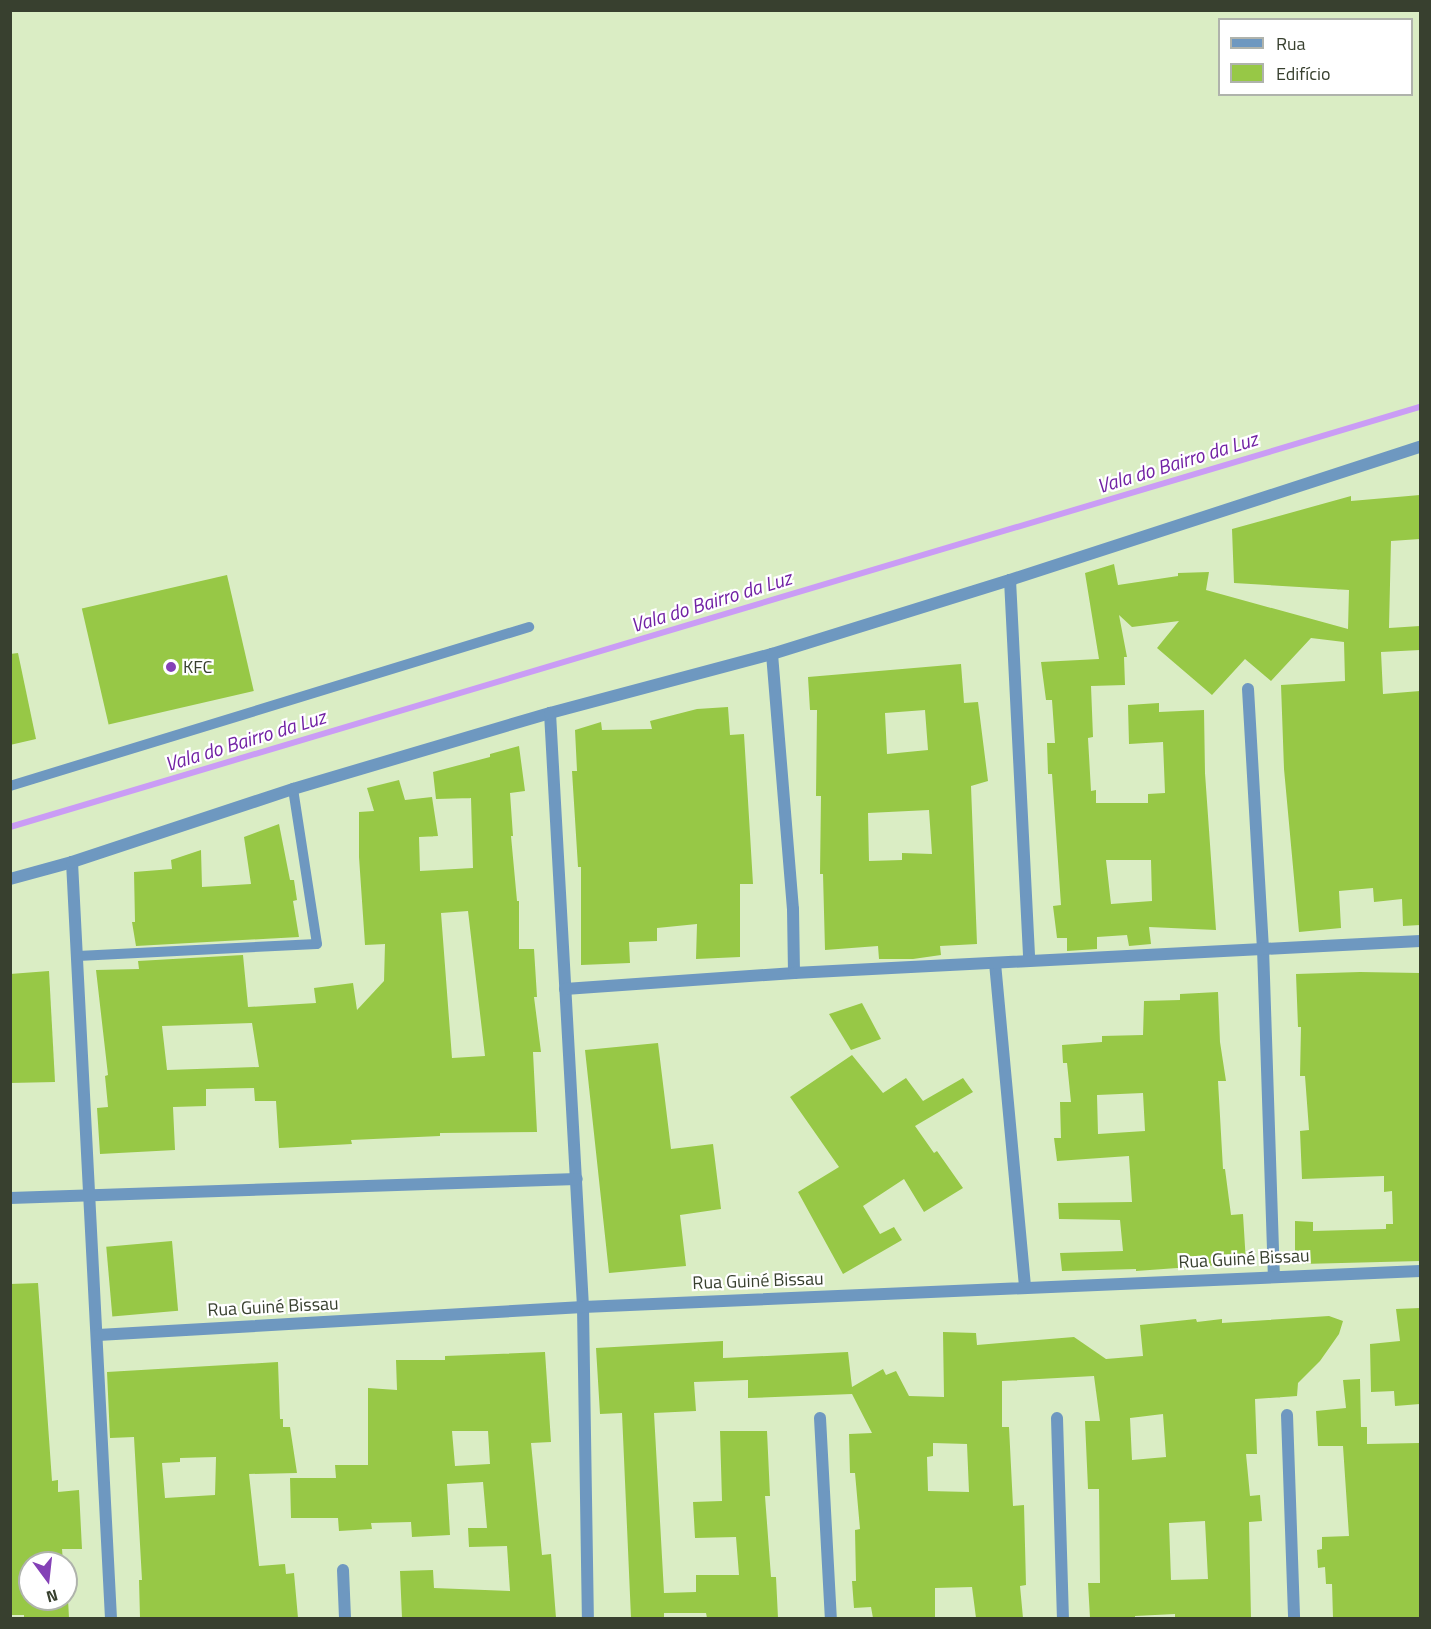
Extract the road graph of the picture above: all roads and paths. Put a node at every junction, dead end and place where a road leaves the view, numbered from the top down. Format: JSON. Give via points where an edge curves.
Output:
{"nodes":[{"id":1,"x":1420,"y":447,"type":"edge"},
{"id":2,"x":1010,"y":580,"type":"junction"},
{"id":3,"x":529,"y":627,"type":"dead end"},
{"id":4,"x":772,"y":654,"type":"junction"},
{"id":5,"x":1248,"y":689,"type":"dead end"},
{"id":6,"x":550,"y":713,"type":"junction"},
{"id":7,"x":10,"y":786,"type":"edge"},
{"id":8,"x":293,"y":789,"type":"junction"},
{"id":9,"x":72,"y":862,"type":"junction"},
{"id":10,"x":10,"y":879,"type":"edge"},
{"id":11,"x":1420,"y":941,"type":"edge"},
{"id":12,"x":1263,"y":948,"type":"junction"},
{"id":13,"x":78,"y":956,"type":"junction"},
{"id":14,"x":1029,"y":960,"type":"junction"},
{"id":15,"x":995,"y":963,"type":"junction"},
{"id":16,"x":794,"y":973,"type":"junction"},
{"id":17,"x":565,"y":989,"type":"junction"},
{"id":18,"x":577,"y":1179,"type":"junction"},
{"id":19,"x":90,"y":1194,"type":"junction"},
{"id":20,"x":10,"y":1198,"type":"edge"},
{"id":21,"x":1420,"y":1271,"type":"edge"},
{"id":22,"x":1274,"y":1275,"type":"junction"},
{"id":23,"x":1025,"y":1288,"type":"junction"},
{"id":24,"x":583,"y":1307,"type":"junction"},
{"id":25,"x":98,"y":1335,"type":"junction"},
{"id":26,"x":1287,"y":1415,"type":"dead end"},
{"id":27,"x":820,"y":1418,"type":"dead end"},
{"id":28,"x":1057,"y":1418,"type":"dead end"},
{"id":29,"x":343,"y":1570,"type":"dead end"},
{"id":30,"x":111,"y":1618,"type":"edge"},
{"id":31,"x":345,"y":1618,"type":"edge"},
{"id":32,"x":588,"y":1618,"type":"edge"},
{"id":33,"x":831,"y":1618,"type":"edge"},
{"id":34,"x":1064,"y":1618,"type":"edge"},
{"id":35,"x":1294,"y":1618,"type":"edge"}],
"edges":[{"from":1,"to":2,"type":"street"},
{"from":2,"to":4,"type":"street"},
{"from":2,"to":14,"type":"street"},
{"from":3,"to":7,"type":"lane"},
{"from":4,"to":6,"type":"street"},
{"from":4,"to":16,"type":"street","via":[[793,909]]},
{"from":5,"to":12,"type":"street"},
{"from":6,"to":8,"type":"street"},
{"from":6,"to":17,"type":"street"},
{"from":8,"to":9,"type":"street"},
{"from":8,"to":13,"type":"lane","via":[[317,945]]},
{"from":9,"to":10,"type":"street"},
{"from":9,"to":13,"type":"street"},
{"from":11,"to":12,"type":"street"},
{"from":12,"to":14,"type":"street"},
{"from":12,"to":22,"type":"street"},
{"from":13,"to":19,"type":"street"},
{"from":14,"to":15,"type":"street"},
{"from":15,"to":16,"type":"street"},
{"from":15,"to":23,"type":"street"},
{"from":16,"to":17,"type":"street"},
{"from":17,"to":18,"type":"street"},
{"from":18,"to":19,"type":"street"},
{"from":18,"to":24,"type":"street"},
{"from":19,"to":20,"type":"street"},
{"from":19,"to":25,"type":"street"},
{"from":21,"to":22,"type":"street","name":"Rua Guiné Bissau"},
{"from":22,"to":23,"type":"street","name":"Rua Guiné Bissau"},
{"from":23,"to":24,"type":"street","name":"Rua Guiné Bissau"},
{"from":24,"to":25,"type":"street","name":"Rua Guiné Bissau"},
{"from":24,"to":32,"type":"street"},
{"from":25,"to":30,"type":"street"},
{"from":26,"to":35,"type":"street"},
{"from":27,"to":33,"type":"street"},
{"from":28,"to":34,"type":"street"},
{"from":29,"to":31,"type":"street"}]}
